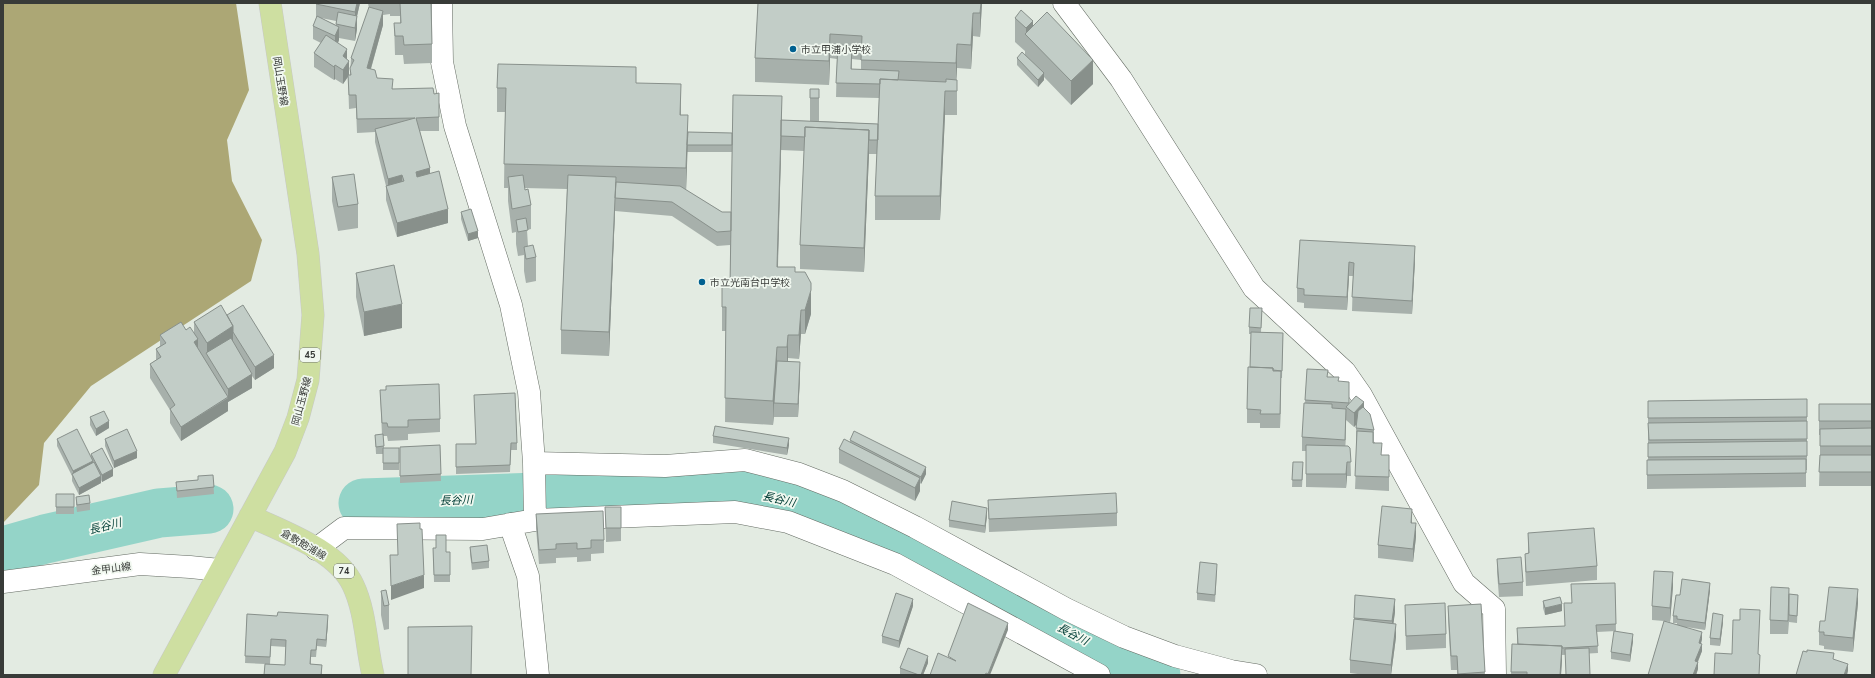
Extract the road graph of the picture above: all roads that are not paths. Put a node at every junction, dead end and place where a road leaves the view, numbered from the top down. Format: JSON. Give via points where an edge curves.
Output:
{"nodes":[{"id":1,"x":270,"y":3,"type":"edge"},
{"id":2,"x":441,"y":3,"type":"edge"},
{"id":3,"x":1064,"y":3,"type":"edge"},
{"id":4,"x":535,"y":472,"type":"junction"},
{"id":5,"x":535,"y":513,"type":"junction"},
{"id":6,"x":250,"y":516,"type":"junction"},
{"id":7,"x":510,"y":524,"type":"junction"},
{"id":8,"x":316,"y":549,"type":"junction"},
{"id":9,"x":220,"y":570,"type":"junction"},
{"id":10,"x":3,"y":582,"type":"edge"},
{"id":11,"x":164,"y":675,"type":"edge"},
{"id":12,"x":373,"y":675,"type":"edge"},
{"id":13,"x":538,"y":675,"type":"edge"},
{"id":14,"x":1099,"y":675,"type":"edge"},
{"id":15,"x":1256,"y":675,"type":"edge"},
{"id":16,"x":1495,"y":675,"type":"edge"}],
"edges":[{"from":1,"to":6,"type":"main road","name":"岡山玉野線","number":"45","via":[[308,254],[313,315],[308,380],[298,418],[285,452]]},
{"from":2,"to":4,"type":"street","via":[[442,62],[455,126],[511,305],[530,392]]},
{"from":3,"to":16,"type":"street","via":[[1121,79],[1254,288],[1345,372],[1361,395],[1464,583],[1494,609]]},
{"from":4,"to":5,"type":"street"},
{"from":4,"to":15,"type":"street","via":[[745,460],[798,474],[850,494],[1124,637],[1175,656]]},
{"from":5,"to":7,"type":"street"},
{"from":5,"to":14,"type":"street","via":[[735,512],[788,522],[895,564]]},
{"from":6,"to":8,"type":"main road","name":"倉敷飽浦線","number":"74"},
{"from":6,"to":9,"type":"main road","name":"岡山玉野線","number":"45"},
{"from":7,"to":8,"type":"street","via":[[484,529],[344,528]]},
{"from":7,"to":13,"type":"street","via":[[528,576]]},
{"from":8,"to":12,"type":"main road","name":"倉敷飽浦線","number":"74","via":[[342,568],[353,585],[361,609]]},
{"from":9,"to":10,"type":"street","name":"金甲山線","via":[[140,564]]},
{"from":9,"to":11,"type":"main road","name":"岡山玉野線","number":"45"}]}
